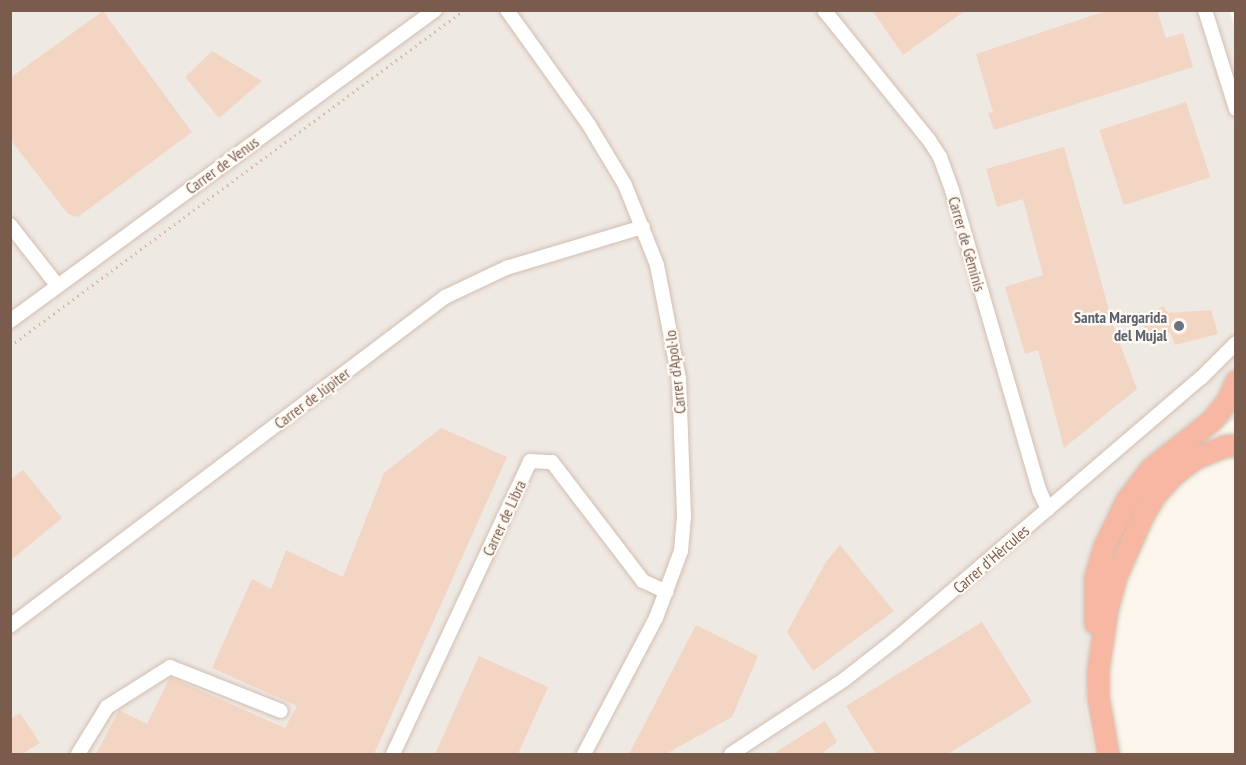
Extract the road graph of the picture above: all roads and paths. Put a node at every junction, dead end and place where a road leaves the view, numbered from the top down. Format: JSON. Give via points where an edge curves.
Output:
{"nodes":[{"id":1,"x":435,"y":10,"type":"edge"},
{"id":2,"x":464,"y":10,"type":"edge"},
{"id":3,"x":507,"y":10,"type":"edge"},
{"id":4,"x":824,"y":10,"type":"edge"},
{"id":5,"x":1205,"y":10,"type":"edge"},
{"id":6,"x":1236,"y":109,"type":"edge"},
{"id":7,"x":10,"y":225,"type":"edge"},
{"id":8,"x":643,"y":227,"type":"junction"},
{"id":9,"x":57,"y":285,"type":"junction"},
{"id":10,"x":10,"y":321,"type":"edge"},
{"id":11,"x":1236,"y":343,"type":"edge"},
{"id":12,"x":10,"y":346,"type":"edge"},
{"id":13,"x":1236,"y":381,"type":"edge"},
{"id":14,"x":1236,"y":445,"type":"edge"},
{"id":15,"x":1048,"y":509,"type":"junction"},
{"id":16,"x":667,"y":592,"type":"junction"},
{"id":17,"x":10,"y":626,"type":"edge"},
{"id":18,"x":1098,"y":669,"type":"junction"},
{"id":19,"x":281,"y":711,"type":"dead end"},
{"id":20,"x":78,"y":754,"type":"edge"},
{"id":21,"x":393,"y":754,"type":"edge"},
{"id":22,"x":584,"y":754,"type":"edge"},
{"id":23,"x":731,"y":754,"type":"edge"},
{"id":24,"x":1108,"y":754,"type":"edge"}],
"edges":[{"from":1,"to":9,"type":"street","name":"Carrer de Venus"},
{"from":2,"to":12,"type":"path"},
{"from":3,"to":8,"type":"street","name":"Carrer d'Apol·lo","via":[[589,125],[626,185]]},
{"from":4,"to":15,"type":"street","name":"Carrer de Gèminis","via":[[940,157]]},
{"from":5,"to":6,"type":"street"},
{"from":7,"to":9,"type":"street"},
{"from":8,"to":16,"type":"street","name":"Carrer d'Apol·lo","via":[[663,291],[679,379],[684,536]]},
{"from":8,"to":17,"type":"street","name":"Carrer de Júpiter","via":[[506,268],[445,297]]},
{"from":9,"to":10,"type":"street","name":"Carrer de Venus"},
{"from":11,"to":15,"type":"street","name":"Carrer d'Hèrcules","via":[[1201,378]]},
{"from":13,"to":18,"type":"highway","via":[[1212,420],[1150,469],[1136,486],[1104,547],[1095,578]]},
{"from":14,"to":18,"type":"highway","via":[[1195,458],[1155,495],[1116,576]]},
{"from":15,"to":23,"type":"street","name":"Carrer d'Hèrcules","via":[[965,583],[845,679]]},
{"from":16,"to":21,"type":"street","name":"Carrer de Libra","via":[[643,581],[552,462],[530,461]]},
{"from":16,"to":22,"type":"street","name":"Carrer d'Apol·lo"},
{"from":18,"to":24,"type":"highway","via":[[1098,698]]},
{"from":19,"to":20,"type":"street","via":[[170,667],[107,707]]}]}
